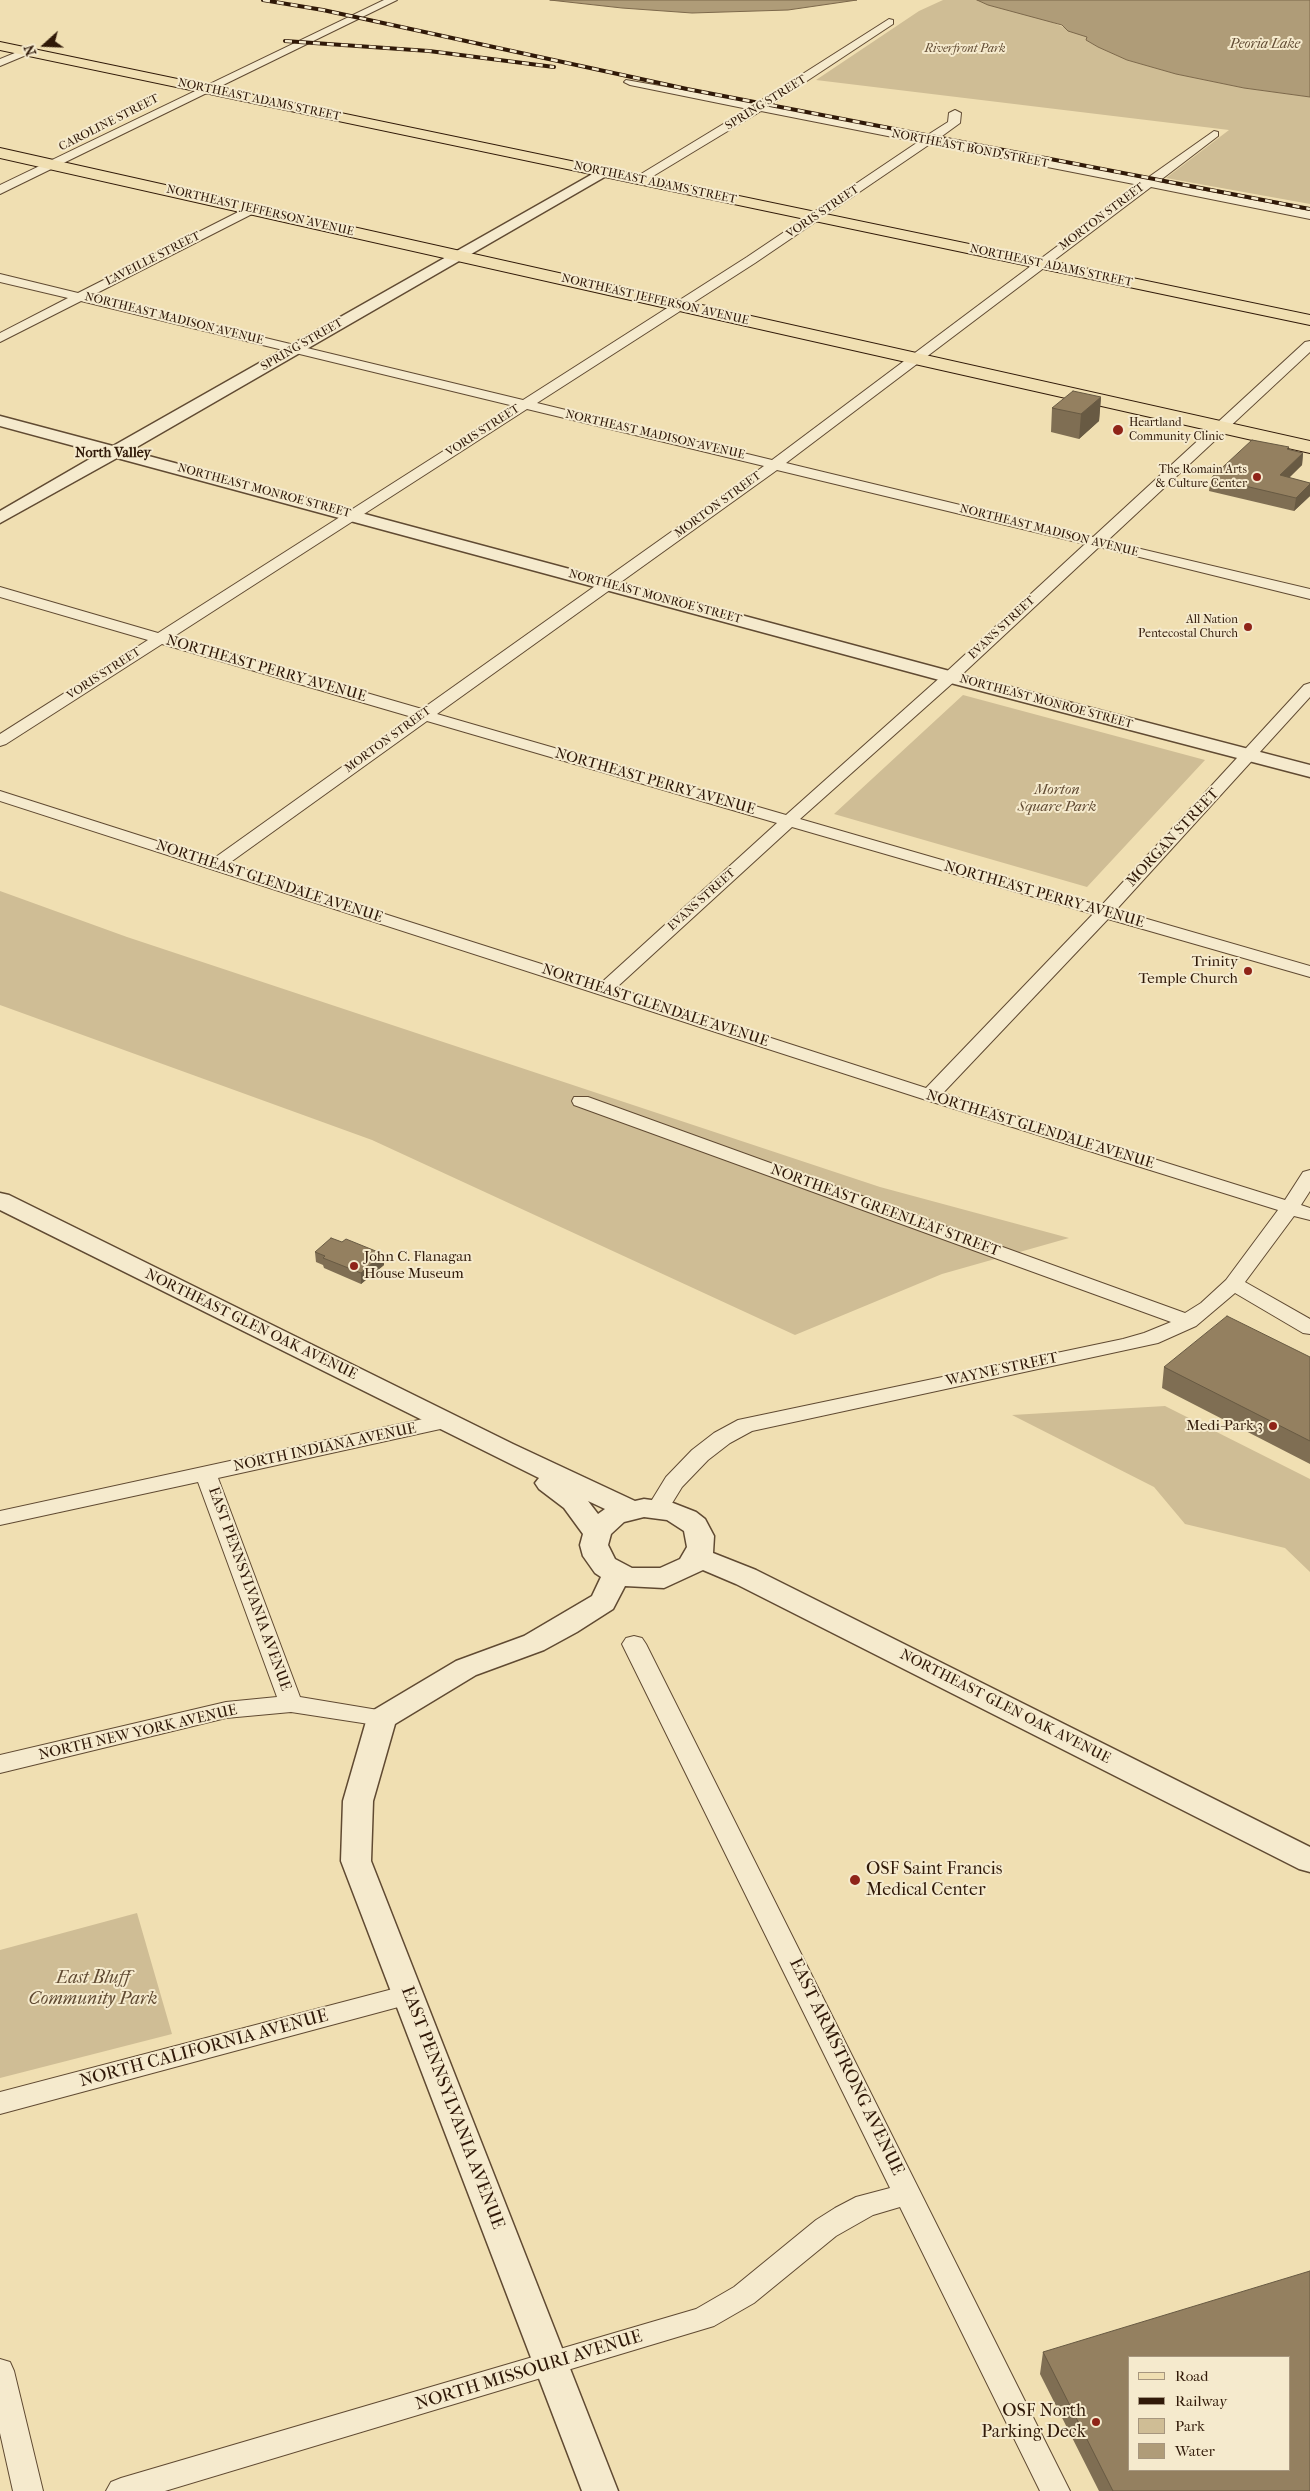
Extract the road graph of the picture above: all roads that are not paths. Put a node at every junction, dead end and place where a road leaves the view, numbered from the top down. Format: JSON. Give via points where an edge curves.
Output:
{"nodes":[{"id":1,"x":392,"y":0,"type":"edge"},
{"id":2,"x":889,"y":22,"type":"dead end"},
{"id":3,"x":0,"y":46,"type":"edge"},
{"id":4,"x":27,"y":51,"type":"junction"},
{"id":5,"x":0,"y":63,"type":"edge"},
{"id":6,"x":630,"y":82,"type":"dead end"},
{"id":7,"x":206,"y":89,"type":"junction"},
{"id":8,"x":759,"y":107,"type":"junction"},
{"id":9,"x":955,"y":113,"type":"dead end"},
{"id":10,"x":1214,"y":134,"type":"dead end"},
{"id":11,"x":927,"y":141,"type":"junction"},
{"id":12,"x":0,"y":153,"type":"edge"},
{"id":13,"x":54,"y":166,"type":"junction"},
{"id":14,"x":603,"y":172,"type":"junction"},
{"id":15,"x":640,"y":180,"type":"junction"},
{"id":16,"x":1147,"y":183,"type":"junction"},
{"id":17,"x":0,"y":190,"type":"edge"},
{"id":18,"x":252,"y":209,"type":"junction"},
{"id":19,"x":1310,"y":215,"type":"edge"},
{"id":20,"x":816,"y":216,"type":"junction"},
{"id":21,"x":458,"y":256,"type":"junction"},
{"id":22,"x":1040,"y":263,"type":"junction"},
{"id":23,"x":0,"y":278,"type":"edge"},
{"id":24,"x":80,"y":296,"type":"junction"},
{"id":25,"x":678,"y":306,"type":"junction"},
{"id":26,"x":1310,"y":320,"type":"edge"},
{"id":27,"x":0,"y":338,"type":"edge"},
{"id":28,"x":1310,"y":345,"type":"edge"},
{"id":29,"x":295,"y":349,"type":"junction"},
{"id":30,"x":914,"y":359,"type":"junction"},
{"id":31,"x":525,"y":404,"type":"junction"},
{"id":32,"x":0,"y":420,"type":"edge"},
{"id":33,"x":1221,"y":427,"type":"junction"},
{"id":34,"x":1310,"y":447,"type":"edge"},
{"id":35,"x":115,"y":451,"type":"junction"},
{"id":36,"x":776,"y":464,"type":"junction"},
{"id":37,"x":354,"y":516,"type":"junction"},
{"id":38,"x":0,"y":518,"type":"edge"},
{"id":39,"x":1094,"y":542,"type":"junction"},
{"id":40,"x":608,"y":585,"type":"junction"},
{"id":41,"x":0,"y":592,"type":"edge"},
{"id":42,"x":1310,"y":594,"type":"edge"},
{"id":43,"x":159,"y":638,"type":"junction"},
{"id":44,"x":950,"y":677,"type":"junction"},
{"id":45,"x":1310,"y":688,"type":"edge"},
{"id":46,"x":422,"y":715,"type":"junction"},
{"id":47,"x":0,"y":741,"type":"edge"},
{"id":48,"x":1249,"y":756,"type":"junction"},
{"id":49,"x":1310,"y":771,"type":"edge"},
{"id":50,"x":0,"y":796,"type":"edge"},
{"id":51,"x":790,"y":820,"type":"junction"},
{"id":52,"x":215,"y":865,"type":"junction"},
{"id":53,"x":1104,"y":913,"type":"junction"},
{"id":54,"x":1310,"y":972,"type":"edge"},
{"id":55,"x":604,"y":990,"type":"junction"},
{"id":56,"x":930,"y":1095,"type":"junction"},
{"id":57,"x":581,"y":1100,"type":"dead end"},
{"id":58,"x":1310,"y":1176,"type":"edge"},
{"id":59,"x":0,"y":1200,"type":"edge"},
{"id":60,"x":1289,"y":1207,"type":"junction"},
{"id":61,"x":1310,"y":1214,"type":"edge"},
{"id":62,"x":1233,"y":1284,"type":"junction"},
{"id":63,"x":1189,"y":1321,"type":"junction"},
{"id":64,"x":1310,"y":1328,"type":"edge"},
{"id":65,"x":446,"y":1421,"type":"junction"},
{"id":66,"x":502,"y":1450,"type":"junction"},
{"id":67,"x":206,"y":1474,"type":"junction"},
{"id":68,"x":658,"y":1508,"type":"junction"},
{"id":69,"x":630,"y":1510,"type":"junction"},
{"id":70,"x":0,"y":1518,"type":"edge"},
{"id":71,"x":597,"y":1533,"type":"junction"},
{"id":72,"x":698,"y":1557,"type":"junction"},
{"id":73,"x":618,"y":1574,"type":"junction"},
{"id":74,"x":634,"y":1644,"type":"dead end"},
{"id":75,"x":291,"y":1704,"type":"junction"},
{"id":76,"x":382,"y":1718,"type":"junction"},
{"id":77,"x":0,"y":1764,"type":"edge"},
{"id":78,"x":1310,"y":1862,"type":"edge"},
{"id":79,"x":408,"y":1996,"type":"junction"},
{"id":80,"x":0,"y":2103,"type":"edge"},
{"id":81,"x":909,"y":2194,"type":"junction"},
{"id":82,"x":550,"y":2365,"type":"junction"},
{"id":83,"x":0,"y":2371,"type":"edge"},
{"id":84,"x":28,"y":2491,"type":"edge"},
{"id":85,"x":122,"y":2491,"type":"edge"},
{"id":86,"x":600,"y":2491,"type":"edge"},
{"id":87,"x":1055,"y":2491,"type":"edge"}],
"edges":[{"from":1,"to":7,"type":"street","name":"CAROLINE STREET"},
{"from":2,"to":8,"type":"street","name":"SPRING STREET"},
{"from":3,"to":4,"type":"main road","name":"NORTHEAST ADAMS STREET"},
{"from":4,"to":5,"type":"street"},
{"from":4,"to":7,"type":"main road","name":"NORTHEAST ADAMS STREET"},
{"from":6,"to":8,"type":"street","name":"NORTHEAST BOND STREET"},
{"from":7,"to":13,"type":"street","name":"CAROLINE STREET"},
{"from":7,"to":14,"type":"main road","name":"NORTHEAST ADAMS STREET"},
{"from":8,"to":11,"type":"street","name":"NORTHEAST BOND STREET"},
{"from":8,"to":15,"type":"street","name":"SPRING STREET"},
{"from":9,"to":11,"type":"street","name":"VORIS STREET","via":[[954,123]]},
{"from":10,"to":16,"type":"street","name":"MORTON STREET"},
{"from":11,"to":16,"type":"street","name":"NORTHEAST BOND STREET"},
{"from":11,"to":20,"type":"street","name":"VORIS STREET"},
{"from":12,"to":13,"type":"main road","name":"NORTHEAST JEFFERSON AVENUE"},
{"from":13,"to":17,"type":"street","name":"CAROLINE STREET"},
{"from":13,"to":18,"type":"main road","name":"NORTHEAST JEFFERSON AVENUE"},
{"from":14,"to":15,"type":"main road","name":"NORTHEAST ADAMS STREET"},
{"from":14,"to":21,"type":"street","name":"SPRING STREET"},
{"from":15,"to":20,"type":"main road","name":"NORTHEAST ADAMS STREET"},
{"from":16,"to":19,"type":"street","name":"NORTHEAST BOND STREET"},
{"from":16,"to":22,"type":"street","name":"MORTON STREET"},
{"from":18,"to":21,"type":"main road","name":"NORTHEAST JEFFERSON AVENUE"},
{"from":18,"to":24,"type":"street","name":"LAVEILLE STREET"},
{"from":20,"to":22,"type":"main road","name":"NORTHEAST ADAMS STREET"},
{"from":20,"to":25,"type":"street","name":"VORIS STREET"},
{"from":21,"to":25,"type":"main road","name":"NORTHEAST JEFFERSON AVENUE"},
{"from":21,"to":29,"type":"street","name":"SPRING STREET"},
{"from":22,"to":26,"type":"main road","name":"NORTHEAST ADAMS STREET"},
{"from":22,"to":30,"type":"street","name":"MORTON STREET"},
{"from":23,"to":24,"type":"street","name":"NORTHEAST MADISON AVENUE"},
{"from":24,"to":27,"type":"street","name":"LAVEILLE STREET"},
{"from":24,"to":29,"type":"street","name":"NORTHEAST MADISON AVENUE"},
{"from":25,"to":30,"type":"main road","name":"NORTHEAST JEFFERSON AVENUE"},
{"from":25,"to":31,"type":"street","name":"VORIS STREET"},
{"from":28,"to":33,"type":"street","name":"EVANS STREET"},
{"from":29,"to":31,"type":"street","name":"NORTHEAST MADISON AVENUE"},
{"from":29,"to":35,"type":"street","name":"SPRING STREET"},
{"from":30,"to":33,"type":"main road","name":"NORTHEAST JEFFERSON AVENUE"},
{"from":30,"to":36,"type":"street","name":"MORTON STREET"},
{"from":31,"to":36,"type":"street","name":"NORTHEAST MADISON AVENUE"},
{"from":31,"to":37,"type":"street","name":"VORIS STREET"},
{"from":32,"to":35,"type":"street","name":"NORTHEAST MONROE STREET"},
{"from":33,"to":34,"type":"main road","name":"NORTHEAST JEFFERSON AVENUE"},
{"from":33,"to":39,"type":"street","name":"EVANS STREET"},
{"from":35,"to":37,"type":"street","name":"NORTHEAST MONROE STREET"},
{"from":35,"to":38,"type":"street","name":"SPRING STREET"},
{"from":36,"to":39,"type":"street","name":"NORTHEAST MADISON AVENUE"},
{"from":36,"to":40,"type":"street","name":"MORTON STREET"},
{"from":37,"to":40,"type":"street","name":"NORTHEAST MONROE STREET"},
{"from":37,"to":43,"type":"street","name":"VORIS STREET"},
{"from":39,"to":42,"type":"street","name":"NORTHEAST MADISON AVENUE"},
{"from":39,"to":44,"type":"street","name":"EVANS STREET"},
{"from":40,"to":44,"type":"street","name":"NORTHEAST MONROE STREET"},
{"from":40,"to":46,"type":"street","name":"MORTON STREET"},
{"from":41,"to":43,"type":"street","name":"NORTHEAST PERRY AVENUE"},
{"from":43,"to":46,"type":"street","name":"NORTHEAST PERRY AVENUE"},
{"from":43,"to":47,"type":"street","name":"VORIS STREET"},
{"from":44,"to":48,"type":"street","name":"NORTHEAST MONROE STREET"},
{"from":44,"to":51,"type":"street","name":"EVANS STREET"},
{"from":45,"to":48,"type":"street","name":"MORGAN STREET"},
{"from":46,"to":51,"type":"street","name":"NORTHEAST PERRY AVENUE"},
{"from":46,"to":52,"type":"street","name":"MORTON STREET"},
{"from":48,"to":49,"type":"street","name":"NORTHEAST MONROE STREET"},
{"from":48,"to":53,"type":"street","name":"MORGAN STREET"},
{"from":50,"to":52,"type":"street","name":"NORTHEAST GLENDALE AVENUE"},
{"from":51,"to":53,"type":"street","name":"NORTHEAST PERRY AVENUE"},
{"from":51,"to":55,"type":"street","name":"EVANS STREET"},
{"from":52,"to":55,"type":"street","name":"NORTHEAST GLENDALE AVENUE"},
{"from":53,"to":54,"type":"street","name":"NORTHEAST PERRY AVENUE"},
{"from":53,"to":56,"type":"street","name":"MORGAN STREET"},
{"from":55,"to":56,"type":"street","name":"NORTHEAST GLENDALE AVENUE"},
{"from":56,"to":60,"type":"street","name":"NORTHEAST GLENDALE AVENUE"},
{"from":57,"to":63,"type":"street","name":"NORTHEAST GREENLEAF STREET"},
{"from":58,"to":60,"type":"street","name":"WAYNE STREET"},
{"from":59,"to":65,"type":"street","name":"NORTHEAST GLEN OAK AVENUE"},
{"from":60,"to":61,"type":"street","name":"NORTHEAST GLENDALE AVENUE"},
{"from":60,"to":62,"type":"street","name":"WAYNE STREET","via":[[1274,1232]]},
{"from":62,"to":63,"type":"street","name":"WAYNE STREET"},
{"from":62,"to":64,"type":"street"},
{"from":63,"to":68,"type":"street","name":"WAYNE STREET","via":[[1138,1342],[746,1425],[700,1455],[674,1482]]},
{"from":65,"to":66,"type":"street","name":"NORTHEAST GLEN OAK AVENUE"},
{"from":65,"to":67,"type":"street","name":"NORTH INDIANA AVENUE"},
{"from":66,"to":69,"type":"street","name":"NORTHEAST GLEN OAK AVENUE"},
{"from":66,"to":71,"type":"street","name":"NORTHEAST GLEN OAK AVENUE","via":[[574,1502]]},
{"from":67,"to":70,"type":"street","name":"NORTH INDIANA AVENUE"},
{"from":67,"to":75,"type":"street","name":"EAST PENNSYLVANIA AVENUE"},
{"from":68,"to":69,"type":"street"},
{"from":68,"to":72,"type":"street","via":[[680,1515],[695,1526],[700,1536]]},
{"from":69,"to":71,"type":"street","via":[[615,1515]]},
{"from":71,"to":73,"type":"street","via":[[594,1545],[597,1556]]},
{"from":72,"to":73,"type":"street","via":[[690,1566],[664,1578],[648,1580]]},
{"from":72,"to":78,"type":"street","name":"NORTHEAST GLEN OAK AVENUE","via":[[746,1577]]},
{"from":73,"to":76,"type":"street","via":[[603,1602],[567,1625],[534,1643],[466,1668]]},
{"from":74,"to":81,"type":"street","name":"EAST ARMSTRONG AVENUE"},
{"from":75,"to":76,"type":"street","name":"NORTH NEW YORK AVENUE"},
{"from":75,"to":77,"type":"street","name":"NORTH NEW YORK AVENUE","via":[[226,1710]]},
{"from":76,"to":79,"type":"street","name":"EAST PENNSYLVANIA AVENUE","via":[[358,1801],[356,1860]]},
{"from":79,"to":80,"type":"street","name":"NORTH CALIFORNIA AVENUE"},
{"from":79,"to":82,"type":"street","name":"EAST PENNSYLVANIA AVENUE"},
{"from":81,"to":82,"type":"street","name":"NORTH MISSOURI AVENUE","via":[[866,2205],[845,2216],[744,2295],[704,2318]]},
{"from":81,"to":87,"type":"street","name":"EAST ARMSTRONG AVENUE"},
{"from":82,"to":85,"type":"street","name":"NORTH MISSOURI AVENUE"},
{"from":82,"to":86,"type":"street","name":"EAST PENNSYLVANIA AVENUE"},
{"from":83,"to":84,"type":"street"}]}
